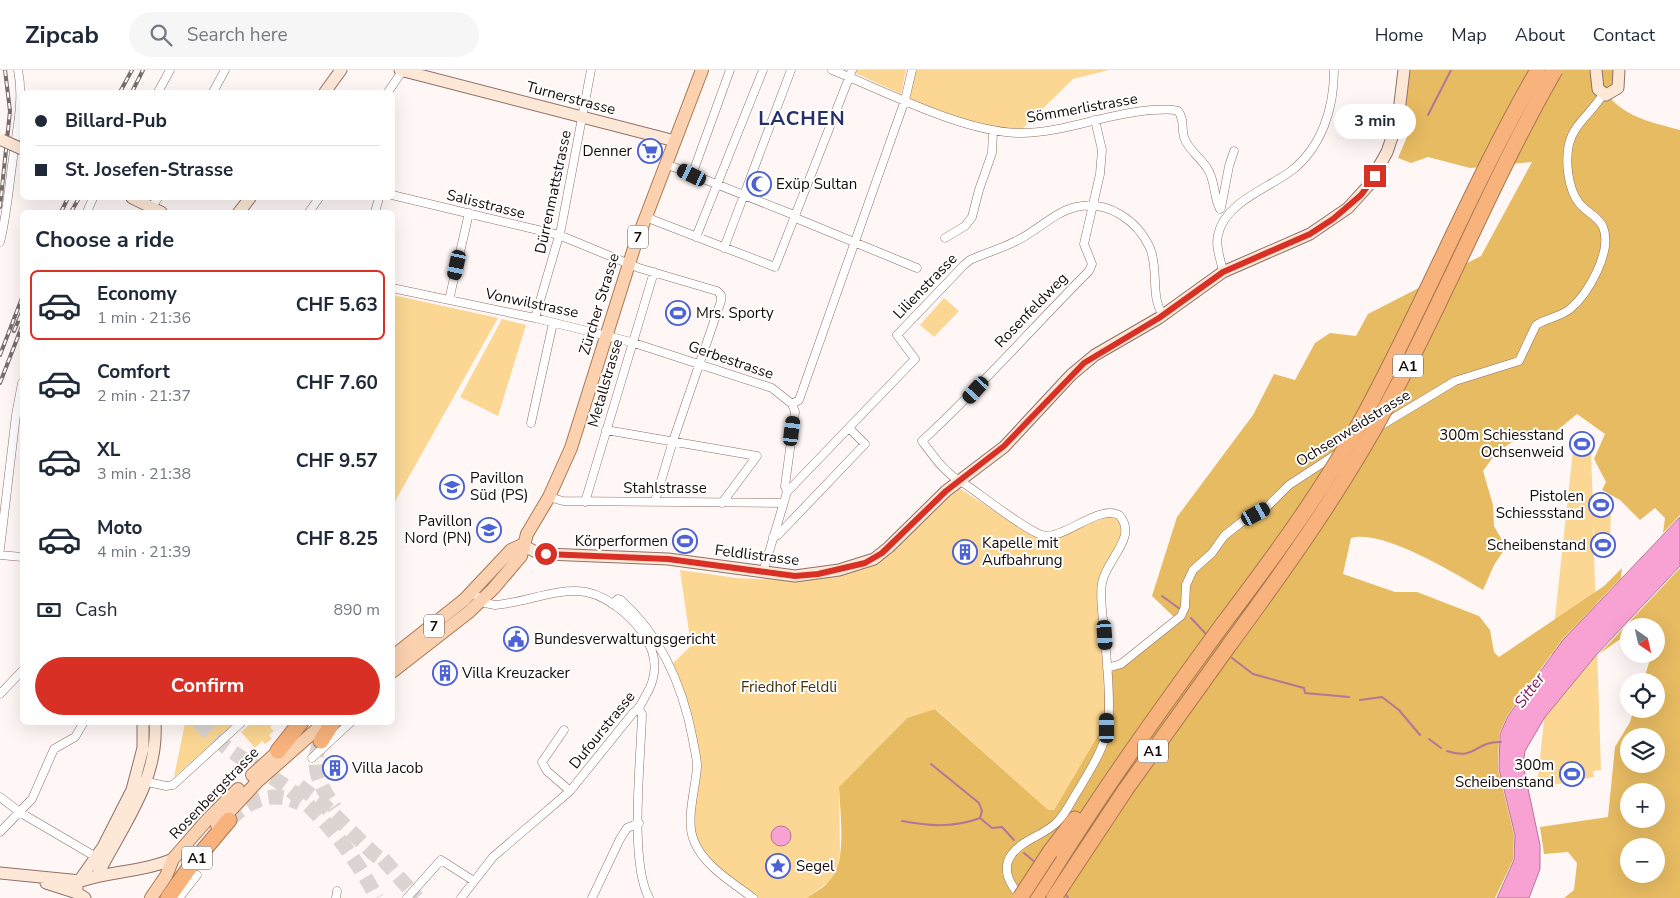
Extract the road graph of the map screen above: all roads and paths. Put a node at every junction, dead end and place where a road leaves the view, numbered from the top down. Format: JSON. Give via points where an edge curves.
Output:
{"nodes":[{"id":1,"x":18,"y":70,"type":"edge"},
{"id":2,"x":170,"y":70,"type":"edge"},
{"id":3,"x":225,"y":70,"type":"edge"},
{"id":4,"x":341,"y":70,"type":"edge"},
{"id":5,"x":402,"y":70,"type":"edge"},
{"id":6,"x":591,"y":70,"type":"edge"},
{"id":7,"x":702,"y":70,"type":"edge"},
{"id":8,"x":730,"y":70,"type":"edge"},
{"id":9,"x":763,"y":70,"type":"edge"},
{"id":10,"x":791,"y":70,"type":"edge"},
{"id":11,"x":832,"y":70,"type":"edge"},
{"id":12,"x":852,"y":70,"type":"edge"},
{"id":13,"x":912,"y":70,"type":"edge"},
{"id":14,"x":1334,"y":70,"type":"edge"},
{"id":15,"x":1404,"y":70,"type":"edge"},
{"id":16,"x":1538,"y":70,"type":"edge"},
{"id":17,"x":1555,"y":70,"type":"edge"},
{"id":18,"x":1596,"y":70,"type":"edge"},
{"id":19,"x":1619,"y":70,"type":"edge"},
{"id":20,"x":849,"y":79,"type":"junction"},
{"id":21,"x":159,"y":90,"type":"edge"},
{"id":22,"x":214,"y":90,"type":"edge"},
{"id":23,"x":326,"y":90,"type":"edge"},
{"id":24,"x":389,"y":90,"type":"edge"},
{"id":25,"x":1603,"y":94,"type":"junction"},
{"id":26,"x":905,"y":100,"type":"junction"},
{"id":27,"x":582,"y":117,"type":"junction"},
{"id":28,"x":1095,"y":120,"type":"junction"},
{"id":29,"x":993,"y":131,"type":"junction"},
{"id":30,"x":1,"y":139,"type":"edge"},
{"id":31,"x":675,"y":141,"type":"junction"},
{"id":32,"x":20,"y":148,"type":"edge"},
{"id":33,"x":1234,"y":151,"type":"dead end"},
{"id":34,"x":666,"y":164,"type":"junction"},
{"id":35,"x":692,"y":175,"type":"junction"},
{"id":36,"x":717,"y":185,"type":"junction"},
{"id":37,"x":743,"y":195,"type":"junction"},
{"id":38,"x":395,"y":196,"type":"edge"},
{"id":39,"x":137,"y":200,"type":"edge"},
{"id":40,"x":248,"y":200,"type":"edge"},
{"id":41,"x":1094,"y":207,"type":"junction"},
{"id":42,"x":155,"y":208,"type":"edge"},
{"id":43,"x":241,"y":210,"type":"edge"},
{"id":44,"x":1223,"y":212,"type":"junction"},
{"id":45,"x":469,"y":213,"type":"junction"},
{"id":46,"x":646,"y":215,"type":"junction"},
{"id":47,"x":794,"y":215,"type":"junction"},
{"id":48,"x":559,"y":235,"type":"junction"},
{"id":49,"x":696,"y":237,"type":"junction"},
{"id":50,"x":945,"y":238,"type":"dead end"},
{"id":51,"x":0,"y":242,"type":"edge"},
{"id":52,"x":855,"y":242,"type":"junction"},
{"id":53,"x":724,"y":248,"type":"junction"},
{"id":54,"x":629,"y":263,"type":"junction"},
{"id":55,"x":917,"y":268,"type":"dead end"},
{"id":56,"x":654,"y":272,"type":"junction"},
{"id":57,"x":1223,"y":272,"type":"junction"},
{"id":58,"x":395,"y":289,"type":"edge"},
{"id":59,"x":450,"y":300,"type":"junction"},
{"id":60,"x":1162,"y":315,"type":"junction"},
{"id":61,"x":535,"y":318,"type":"junction"},
{"id":62,"x":552,"y":322,"type":"junction"},
{"id":63,"x":606,"y":335,"type":"junction"},
{"id":64,"x":631,"y":342,"type":"junction"},
{"id":65,"x":700,"y":364,"type":"junction"},
{"id":66,"x":792,"y":404,"type":"junction"},
{"id":67,"x":19,"y":415,"type":"edge"},
{"id":68,"x":531,"y":423,"type":"dead end"},
{"id":69,"x":849,"y":428,"type":"junction"},
{"id":70,"x":606,"y":430,"type":"junction"},
{"id":71,"x":673,"y":441,"type":"junction"},
{"id":72,"x":959,"y":481,"type":"junction"},
{"id":73,"x":786,"y":492,"type":"junction"},
{"id":74,"x":549,"y":497,"type":"junction"},
{"id":75,"x":655,"y":501,"type":"junction"},
{"id":76,"x":585,"y":502,"type":"junction"},
{"id":77,"x":722,"y":502,"type":"junction"},
{"id":78,"x":782,"y":503,"type":"junction"},
{"id":79,"x":773,"y":537,"type":"junction"},
{"id":80,"x":522,"y":545,"type":"junction"},
{"id":81,"x":0,"y":549,"type":"edge"},
{"id":82,"x":0,"y":555,"type":"edge"},
{"id":83,"x":20,"y":557,"type":"edge"},
{"id":84,"x":763,"y":572,"type":"junction"},
{"id":85,"x":477,"y":596,"type":"junction"},
{"id":86,"x":612,"y":604,"type":"junction"},
{"id":87,"x":395,"y":655,"type":"edge"},
{"id":88,"x":1107,"y":668,"type":"junction"},
{"id":89,"x":395,"y":669,"type":"edge"},
{"id":90,"x":20,"y":673,"type":"edge"},
{"id":91,"x":0,"y":694,"type":"edge"},
{"id":92,"x":639,"y":709,"type":"junction"},
{"id":93,"x":82,"y":725,"type":"edge"},
{"id":94,"x":143,"y":725,"type":"edge"},
{"id":95,"x":155,"y":725,"type":"edge"},
{"id":96,"x":239,"y":725,"type":"edge"},
{"id":97,"x":298,"y":725,"type":"edge"},
{"id":98,"x":309,"y":725,"type":"edge"},
{"id":99,"x":322,"y":725,"type":"edge"},
{"id":100,"x":331,"y":725,"type":"edge"},
{"id":101,"x":348,"y":725,"type":"edge"},
{"id":102,"x":564,"y":730,"type":"dead end"},
{"id":103,"x":321,"y":741,"type":"tunnel mouth"},
{"id":104,"x":278,"y":751,"type":"junction"},
{"id":105,"x":312,"y":758,"type":"dead end"},
{"id":106,"x":142,"y":781,"type":"junction"},
{"id":107,"x":570,"y":791,"type":"junction"},
{"id":108,"x":0,"y":797,"type":"edge"},
{"id":109,"x":20,"y":813,"type":"junction"},
{"id":110,"x":229,"y":820,"type":"tunnel mouth"},
{"id":111,"x":639,"y":823,"type":"junction"},
{"id":112,"x":0,"y":832,"type":"edge"},
{"id":113,"x":1056,"y":854,"type":"junction"},
{"id":114,"x":100,"y":859,"type":"junction"},
{"id":115,"x":122,"y":872,"type":"junction"},
{"id":116,"x":0,"y":873,"type":"edge"},
{"id":117,"x":197,"y":875,"type":"dead end"},
{"id":118,"x":97,"y":876,"type":"junction"},
{"id":119,"x":166,"y":880,"type":"edge"},
{"id":120,"x":474,"y":881,"type":"junction"},
{"id":121,"x":80,"y":891,"type":"edge"},
{"id":122,"x":151,"y":898,"type":"edge"},
{"id":123,"x":160,"y":898,"type":"edge"},
{"id":124,"x":179,"y":898,"type":"edge"},
{"id":125,"x":407,"y":898,"type":"edge"},
{"id":126,"x":461,"y":898,"type":"edge"},
{"id":127,"x":592,"y":898,"type":"edge"},
{"id":128,"x":649,"y":898,"type":"edge"},
{"id":129,"x":753,"y":898,"type":"edge"},
{"id":130,"x":1020,"y":898,"type":"edge"},
{"id":131,"x":1036,"y":898,"type":"edge"},
{"id":132,"x":1054,"y":898,"type":"edge"}],
"edges":[{"from":1,"to":51,"type":"street","via":[[19,111]]},
{"from":2,"to":21,"type":"street"},
{"from":3,"to":22,"type":"street"},
{"from":4,"to":23,"type":"street"},
{"from":5,"to":24,"type":"street"},
{"from":5,"to":27,"type":"street","name":"Turnerstrasse"},
{"from":6,"to":27,"type":"street","name":"Dürrenmattstrasse"},
{"from":7,"to":31,"type":"main road","name":"Zürcher Strasse","number":"7"},
{"from":8,"to":35,"type":"street"},
{"from":9,"to":36,"type":"street"},
{"from":10,"to":37,"type":"street"},
{"from":11,"to":20,"type":"street","name":"Sömmerlistrasse"},
{"from":12,"to":20,"type":"street"},
{"from":13,"to":26,"type":"street"},
{"from":14,"to":44,"type":"street","via":[[1330,115],[1307,154],[1292,170]]},
{"from":15,"to":57,"type":"street","name":"Feldlistrasse","via":[[1403,96],[1392,139],[1375,176],[1361,195],[1310,234]]},
{"from":16,"to":113,"type":"highway","number":"A1","bridge":true,"via":[[1355,431],[1309,505],[1158,714],[1135,738]]},
{"from":17,"to":132,"type":"highway","number":"A1","bridge":true,"via":[[1518,138],[1375,428],[1309,534],[1147,759]]},
{"from":18,"to":25,"type":"street","via":[[1596,85]]},
{"from":19,"to":25,"type":"street","via":[[1616,91]]},
{"from":20,"to":26,"type":"street","name":"Sömmerlistrasse"},
{"from":20,"to":47,"type":"street"},
{"from":25,"to":88,"type":"street","name":"Ochsenweidstrasse","via":[[1575,129],[1569,144],[1569,171],[1574,195],[1598,220],[1605,234],[1597,272],[1577,303],[1568,311],[1536,325],[1519,361],[1455,382],[1289,485],[1268,506],[1224,536],[1212,554],[1193,570],[1186,584],[1185,607],[1181,616],[1121,664]]},
{"from":26,"to":29,"type":"street","name":"Sömmerlistrasse"},
{"from":26,"to":52,"type":"street"},
{"from":27,"to":31,"type":"street","name":"Turnerstrasse"},
{"from":27,"to":48,"type":"street","name":"Dürrenmattstrasse"},
{"from":28,"to":29,"type":"street","name":"Sömmerlistrasse","via":[[1037,132]]},
{"from":28,"to":41,"type":"street","name":"Rosenfeldweg","via":[[1102,150]]},
{"from":28,"to":44,"type":"street","name":"Sömmerlistrasse","via":[[1132,111],[1178,111],[1182,116],[1183,135],[1207,168]]},
{"from":29,"to":50,"type":"street","via":[[992,153],[972,217],[965,226]]},
{"from":30,"to":32,"type":"street","bridge":true},
{"from":31,"to":34,"type":"main road","name":"Zürcher Strasse","number":"7"},
{"from":33,"to":44,"type":"street","via":[[1228,166]]},
{"from":34,"to":35,"type":"street"},
{"from":34,"to":46,"type":"main road","name":"Zürcher Strasse","number":"7"},
{"from":35,"to":36,"type":"street"},
{"from":36,"to":37,"type":"street"},
{"from":36,"to":49,"type":"street"},
{"from":37,"to":47,"type":"street"},
{"from":37,"to":53,"type":"street"},
{"from":38,"to":45,"type":"street","name":"Salisstrasse"},
{"from":39,"to":42,"type":"street"},
{"from":40,"to":43,"type":"street"},
{"from":41,"to":60,"type":"street","name":"Lilienstrasse","via":[[1117,212],[1144,236],[1151,251],[1157,304]]},
{"from":41,"to":69,"type":"street","name":"Lilienstrasse","via":[[1076,207],[1016,242],[964,265],[898,335],[914,359]]},
{"from":41,"to":72,"type":"street","name":"Rosenfeldweg","via":[[1084,244],[1092,264],[1089,271],[963,403],[922,441],[936,460]]},
{"from":44,"to":57,"type":"street","via":[[1218,248]]},
{"from":45,"to":48,"type":"street","name":"Salisstrasse"},
{"from":45,"to":59,"type":"street"},
{"from":46,"to":49,"type":"street"},
{"from":46,"to":54,"type":"main road","name":"Zürcher Strasse","number":"7"},
{"from":47,"to":52,"type":"street"},
{"from":47,"to":53,"type":"street","via":[[775,267]]},
{"from":48,"to":54,"type":"street","name":"Salisstrasse"},
{"from":48,"to":61,"type":"street","name":"Dürrenmattstrasse"},
{"from":49,"to":53,"type":"street"},
{"from":52,"to":55,"type":"street"},
{"from":52,"to":66,"type":"street","via":[[799,400]]},
{"from":54,"to":56,"type":"street","name":"Salisstrasse"},
{"from":54,"to":63,"type":"main road","name":"Zürcher Strasse","number":"7"},
{"from":56,"to":64,"type":"street","name":"Metallstrasse"},
{"from":56,"to":65,"type":"street","name":"Salisstrasse","via":[[712,289],[721,295]]},
{"from":57,"to":60,"type":"street","name":"Feldlistrasse"},
{"from":58,"to":59,"type":"street","name":"Vonwilstrasse"},
{"from":59,"to":61,"type":"street","name":"Vonwilstrasse"},
{"from":60,"to":72,"type":"street","name":"Feldlistrasse","via":[[1084,363],[1004,446]]},
{"from":61,"to":62,"type":"street","name":"Vonwilstrasse"},
{"from":62,"to":63,"type":"street","name":"Vonwilstrasse"},
{"from":62,"to":68,"type":"street"},
{"from":63,"to":64,"type":"street","name":"Gerbestrasse"},
{"from":63,"to":74,"type":"main road","name":"Zürcher Strasse","number":"7","via":[[571,448]]},
{"from":64,"to":65,"type":"street","name":"Gerbestrasse"},
{"from":64,"to":70,"type":"street","name":"Metallstrasse"},
{"from":65,"to":66,"type":"street","name":"Gerbestrasse","via":[[772,388]]},
{"from":65,"to":71,"type":"street"},
{"from":66,"to":73,"type":"street","via":[[794,412]]},
{"from":67,"to":81,"type":"street"},
{"from":69,"to":73,"type":"street","name":"Lilienstrasse"},
{"from":69,"to":79,"type":"street","via":[[865,444]]},
{"from":70,"to":71,"type":"street"},
{"from":70,"to":76,"type":"street","name":"Metallstrasse"},
{"from":71,"to":75,"type":"street"},
{"from":71,"to":77,"type":"street","via":[[757,456]]},
{"from":72,"to":84,"type":"street","name":"Feldlistrasse","via":[[889,547],[865,563],[805,576]]},
{"from":72,"to":88,"type":"street","via":[[1031,530],[1046,536],[1106,513],[1115,513],[1122,519],[1126,536],[1110,561],[1101,584]]},
{"from":73,"to":78,"type":"street"},
{"from":74,"to":76,"type":"street","name":"Stahlstrasse"},
{"from":74,"to":80,"type":"main road","name":"Zürcher Strasse","number":"7"},
{"from":75,"to":76,"type":"street","name":"Stahlstrasse"},
{"from":75,"to":77,"type":"street","name":"Stahlstrasse"},
{"from":77,"to":78,"type":"street","name":"Stahlstrasse"},
{"from":78,"to":79,"type":"street"},
{"from":79,"to":84,"type":"street"},
{"from":80,"to":84,"type":"street","name":"Feldlistrasse","via":[[546,554],[668,559]]},
{"from":80,"to":85,"type":"main road","number":"7","via":[[510,550]]},
{"from":82,"to":83,"type":"street"},
{"from":85,"to":86,"type":"street","name":"Dufourstrasse","via":[[491,604],[506,604],[575,591],[596,595]]},
{"from":85,"to":87,"type":"main road","number":"7","via":[[450,612]]},
{"from":85,"to":89,"type":"main road","number":"7"},
{"from":86,"to":92,"type":"street","name":"Dufourstrasse","via":[[638,628],[653,652],[654,675]]},
{"from":86,"to":129,"type":"street","via":[[621,600],[650,631],[679,689],[697,764],[692,839],[700,854]]},
{"from":88,"to":130,"type":"street","via":[[1107,728],[1098,756],[1059,820],[1012,854],[1007,868],[1009,882]]},
{"from":90,"to":91,"type":"street"},
{"from":92,"to":107,"type":"street","name":"Dufourstrasse"},
{"from":92,"to":111,"type":"street","via":[[642,714]]},
{"from":93,"to":109,"type":"street","via":[[75,737],[59,744],[52,752],[36,792]]},
{"from":94,"to":106,"type":"street"},
{"from":95,"to":106,"type":"street","via":[[153,758]]},
{"from":96,"to":106,"type":"street","via":[[173,785]]},
{"from":97,"to":104,"type":"highway"},
{"from":98,"to":104,"type":"main road","name":"Rosenbergstrasse"},
{"from":99,"to":119,"type":"main road","name":"Rosenbergstrasse","via":[[242,797]]},
{"from":100,"to":103,"type":"highway"},
{"from":101,"to":105,"type":"street"},
{"from":102,"to":107,"type":"street","via":[[542,762],[547,771]]},
{"from":104,"to":119,"type":"main road","name":"Rosenbergstrasse","via":[[211,816],[173,859]]},
{"from":106,"to":114,"type":"street","via":[[132,814]]},
{"from":107,"to":120,"type":"street","name":"Dufourstrasse","via":[[493,857]]},
{"from":108,"to":109,"type":"street"},
{"from":109,"to":112,"type":"street"},
{"from":109,"to":114,"type":"street"},
{"from":110,"to":119,"type":"highway","number":"A1","via":[[192,864]]},
{"from":111,"to":127,"type":"street","via":[[627,828],[620,839]]},
{"from":111,"to":128,"type":"street","via":[[641,875]]},
{"from":113,"to":130,"type":"highway","number":"A1","bridge":true},
{"from":113,"to":131,"type":"highway","number":"A1"},
{"from":114,"to":115,"type":"street"},
{"from":114,"to":118,"type":"street"},
{"from":114,"to":121,"type":"street"},
{"from":115,"to":118,"type":"street"},
{"from":115,"to":119,"type":"street"},
{"from":116,"to":121,"type":"street","via":[[41,878],[47,884]]},
{"from":117,"to":124,"type":"street"},
{"from":118,"to":121,"type":"street"},
{"from":119,"to":122,"type":"main road","name":"Rosenbergstrasse"},
{"from":119,"to":123,"type":"main road","name":"Rosenbergstrasse"},
{"from":120,"to":125,"type":"street","via":[[441,860]]},
{"from":120,"to":126,"type":"street","name":"Dufourstrasse"}]}
